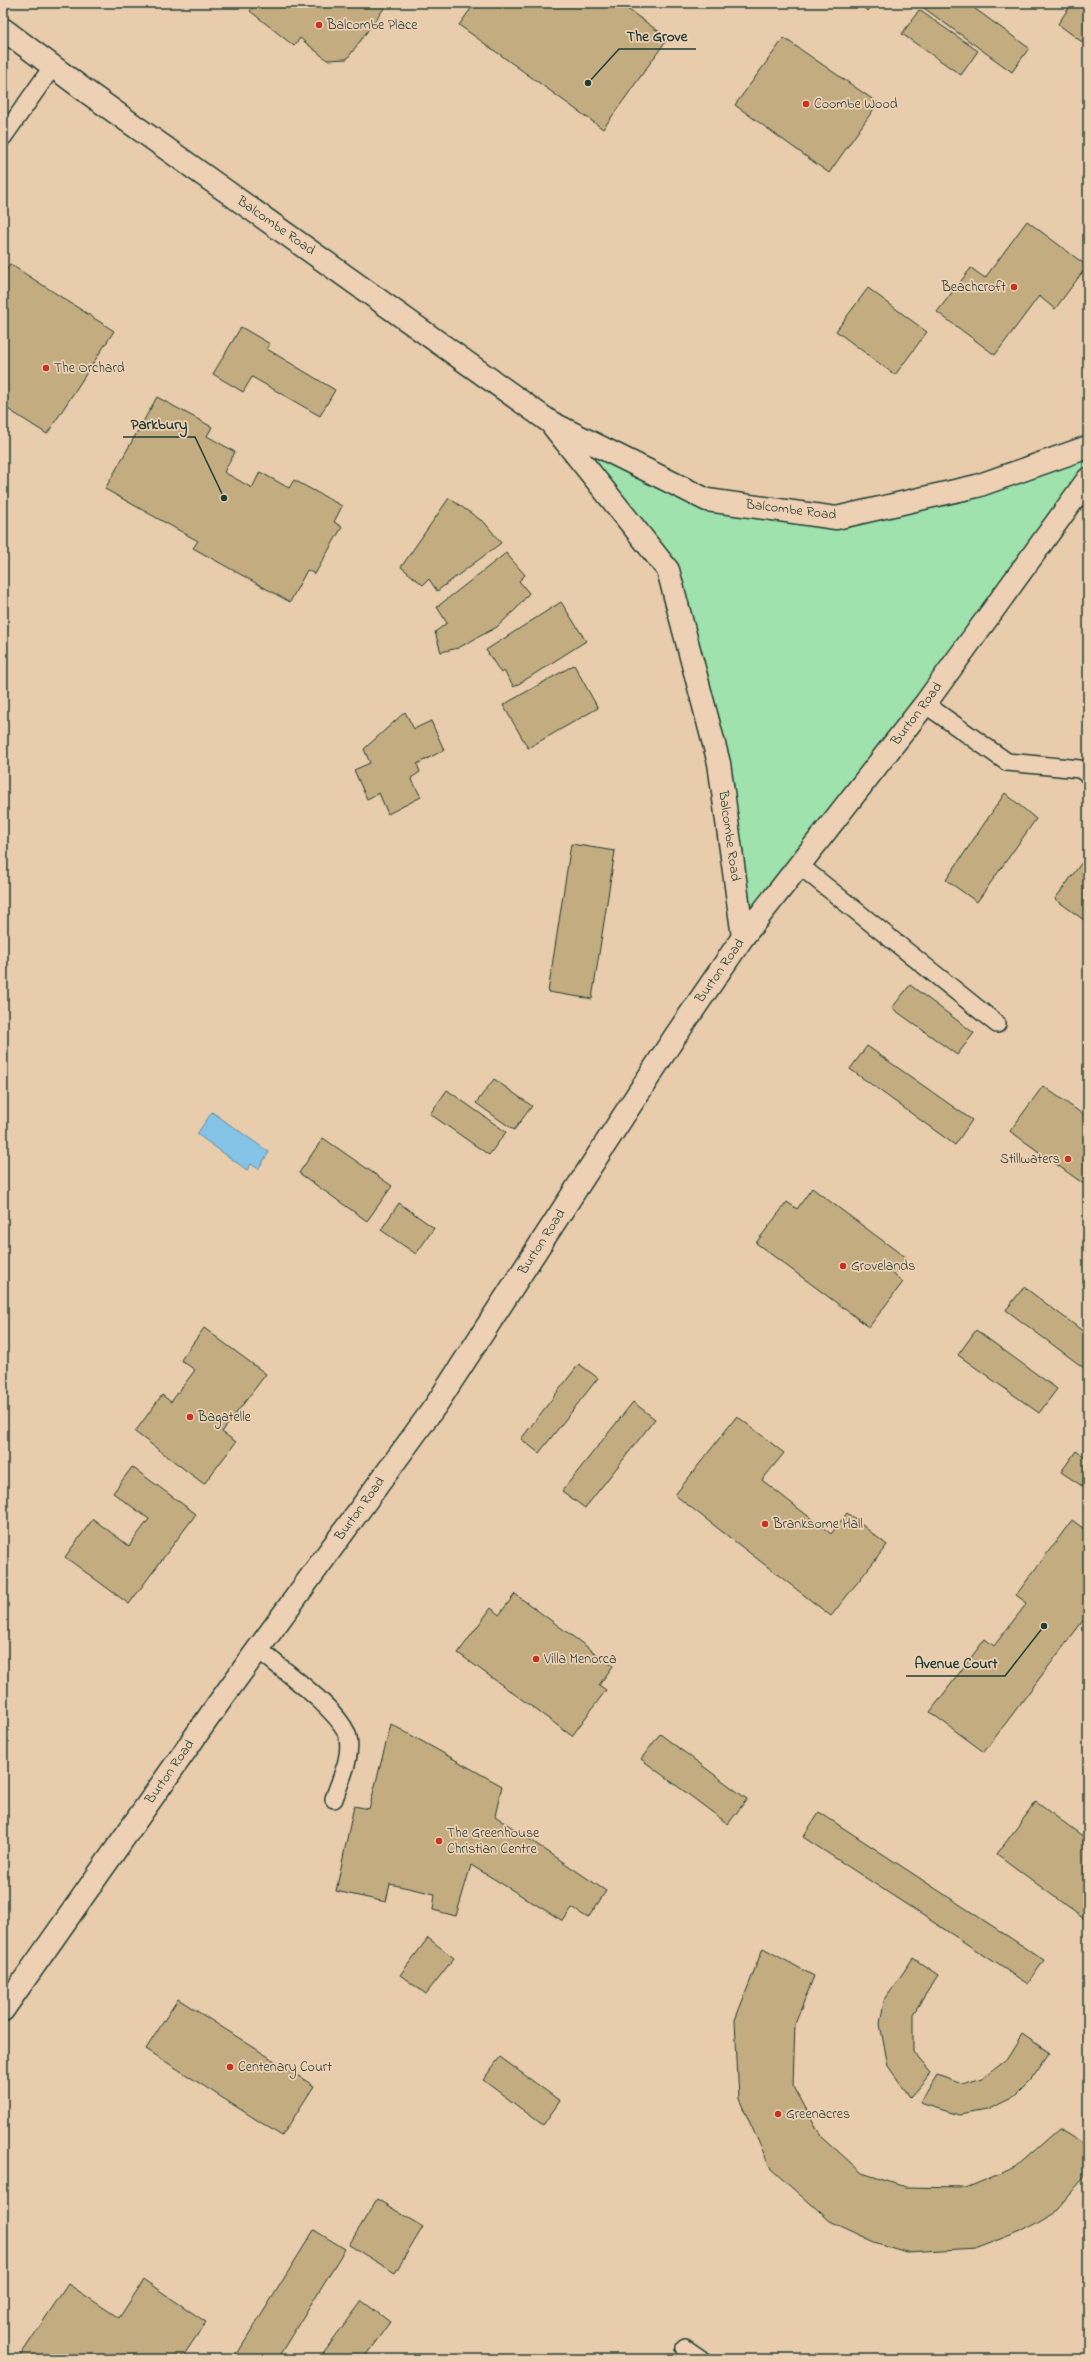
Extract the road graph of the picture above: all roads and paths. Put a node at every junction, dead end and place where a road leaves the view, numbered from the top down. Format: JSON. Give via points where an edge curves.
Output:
{"nodes":[{"id":1,"x":3,"y":29,"type":"edge"},
{"id":2,"x":53,"y":66,"type":"junction"},
{"id":3,"x":3,"y":137,"type":"edge"},
{"id":4,"x":550,"y":422,"type":"junction"},
{"id":5,"x":1088,"y":447,"type":"edge"},
{"id":6,"x":1088,"y":479,"type":"edge"},
{"id":7,"x":925,"y":704,"type":"junction"},
{"id":8,"x":1088,"y":775,"type":"edge"},
{"id":9,"x":799,"y":865,"type":"junction"},
{"id":10,"x":743,"y":937,"type":"junction"},
{"id":11,"x":997,"y":1024,"type":"dead end"},
{"id":12,"x":258,"y":1649,"type":"junction"},
{"id":13,"x":334,"y":1799,"type":"dead end"},
{"id":14,"x":3,"y":2010,"type":"edge"},
{"id":15,"x":685,"y":2348,"type":"dead end"},
{"id":16,"x":701,"y":2359,"type":"edge"}],
"edges":[{"from":1,"to":2,"type":"street","name":"Balcombe Road"},
{"from":2,"to":3,"type":"lane"},
{"from":2,"to":4,"type":"street","name":"Balcombe Road"},
{"from":4,"to":5,"type":"street","name":"Balcombe Road","via":[[707,500],[836,518],[977,486]]},
{"from":4,"to":10,"type":"street","name":"Balcombe Road","via":[[668,570],[719,763]]},
{"from":6,"to":7,"type":"street","name":"Burton Road"},
{"from":7,"to":8,"type":"lane","via":[[1007,762],[1080,769]]},
{"from":7,"to":9,"type":"street","name":"Burton Road"},
{"from":9,"to":10,"type":"street","name":"Burton Road"},
{"from":9,"to":11,"type":"lane"},
{"from":10,"to":12,"type":"street","name":"Burton Road","via":[[674,1038],[436,1405]]},
{"from":12,"to":13,"type":"lane","via":[[338,1716],[348,1737],[348,1757]]},
{"from":12,"to":14,"type":"street","name":"Burton Road"},
{"from":15,"to":16,"type":"lane"}]}
